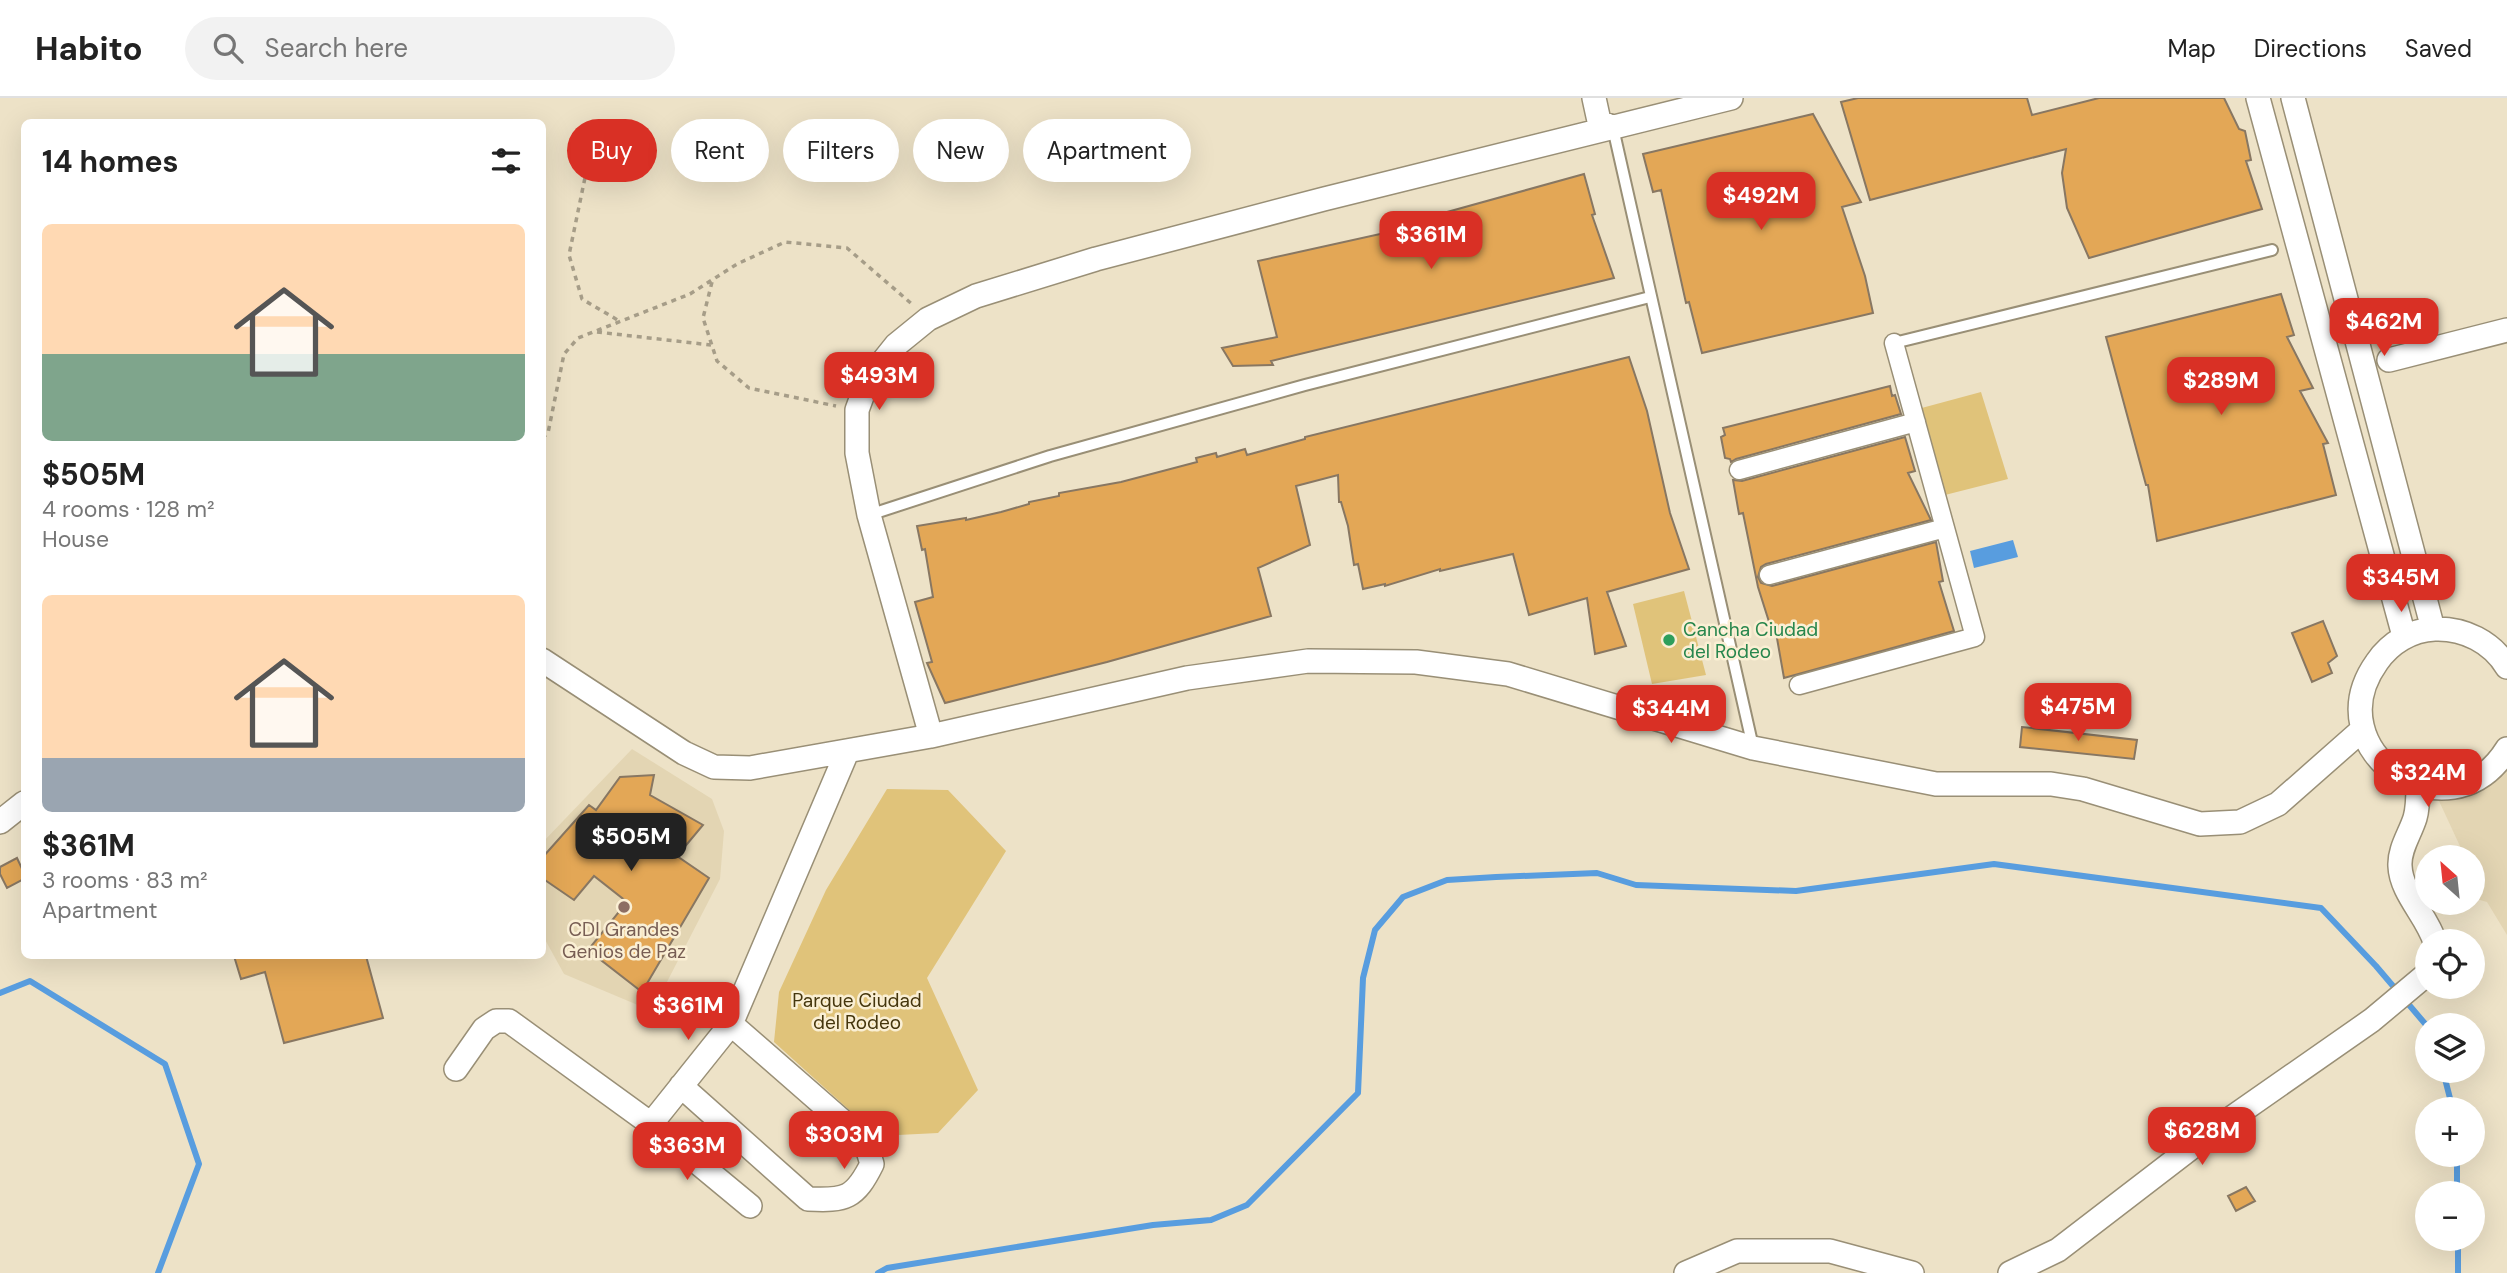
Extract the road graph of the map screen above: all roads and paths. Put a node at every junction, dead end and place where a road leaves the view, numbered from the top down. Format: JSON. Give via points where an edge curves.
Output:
{"nodes":[{"id":1,"x":1594,"y":98,"type":"edge"},
{"id":2,"x":1731,"y":98,"type":"edge"},
{"id":3,"x":2258,"y":98,"type":"edge"},
{"id":4,"x":2293,"y":98,"type":"edge"},
{"id":5,"x":1613,"y":128,"type":"junction"},
{"id":6,"x":584,"y":182,"type":"edge"},
{"id":7,"x":2272,"y":250,"type":"dead end"},
{"id":8,"x":712,"y":280,"type":"junction"},
{"id":9,"x":1650,"y":297,"type":"junction"},
{"id":10,"x":928,"y":319,"type":"junction"},
{"id":11,"x":621,"y":322,"type":"junction"},
{"id":12,"x":2507,"y":330,"type":"edge"},
{"id":13,"x":595,"y":331,"type":"junction"},
{"id":14,"x":1894,"y":343,"type":"joint"},
{"id":15,"x":712,"y":345,"type":"junction"},
{"id":16,"x":2389,"y":360,"type":"dead end"},
{"id":17,"x":857,"y":410,"type":"junction"},
{"id":18,"x":1916,"y":422,"type":"junction"},
{"id":19,"x":546,"y":435,"type":"edge"},
{"id":20,"x":1739,"y":470,"type":"dead end"},
{"id":21,"x":869,"y":515,"type":"junction"},
{"id":22,"x":1945,"y":528,"type":"junction"},
{"id":23,"x":1769,"y":575,"type":"dead end"},
{"id":24,"x":2433,"y":629,"type":"junction"},
{"id":25,"x":2404,"y":636,"type":"junction"},
{"id":26,"x":546,"y":663,"type":"edge"},
{"id":27,"x":2507,"y":667,"type":"edge"},
{"id":28,"x":1799,"y":685,"type":"dead end"},
{"id":29,"x":2362,"y":730,"type":"junction"},
{"id":30,"x":931,"y":736,"type":"junction"},
{"id":31,"x":1753,"y":748,"type":"junction"},
{"id":32,"x":2507,"y":748,"type":"edge"},
{"id":33,"x":848,"y":752,"type":"junction"},
{"id":34,"x":2418,"y":785,"type":"junction"},
{"id":35,"x":21,"y":805,"type":"edge"},
{"id":36,"x":0,"y":822,"type":"edge"},
{"id":37,"x":2430,"y":929,"type":"edge"},
{"id":38,"x":2415,"y":984,"type":"edge"},
{"id":39,"x":731,"y":1024,"type":"junction"},
{"id":40,"x":456,"y":1069,"type":"dead end"},
{"id":41,"x":681,"y":1086,"type":"junction"},
{"id":42,"x":651,"y":1124,"type":"junction"},
{"id":43,"x":750,"y":1206,"type":"dead end"},
{"id":44,"x":2046,"y":1265,"type":"edge"},
{"id":45,"x":1686,"y":1273,"type":"edge"},
{"id":46,"x":1912,"y":1273,"type":"edge"},
{"id":47,"x":2010,"y":1273,"type":"edge"}],
"edges":[{"from":1,"to":5,"type":"street","via":[[1599,121]]},
{"from":2,"to":5,"type":"street"},
{"from":3,"to":25,"type":"street"},
{"from":4,"to":24,"type":"street"},
{"from":5,"to":9,"type":"lane"},
{"from":5,"to":10,"type":"street","via":[[1096,259],[976,296]]},
{"from":6,"to":11,"type":"path","via":[[569,255],[582,299]]},
{"from":7,"to":14,"type":"lane"},
{"from":8,"to":10,"type":"path","via":[[785,242],[847,248]]},
{"from":8,"to":11,"type":"path"},
{"from":8,"to":15,"type":"path","via":[[703,318]]},
{"from":9,"to":21,"type":"lane","via":[[1130,433]]},
{"from":9,"to":31,"type":"lane"},
{"from":10,"to":17,"type":"street","via":[[896,345],[868,380]]},
{"from":11,"to":13,"type":"path"},
{"from":12,"to":16,"type":"street"},
{"from":13,"to":15,"type":"path"},
{"from":13,"to":19,"type":"path","via":[[578,338],[564,354]]},
{"from":14,"to":18,"type":"street"},
{"from":15,"to":17,"type":"path","via":[[717,361],[749,388]]},
{"from":17,"to":21,"type":"street","via":[[857,453]]},
{"from":18,"to":20,"type":"street"},
{"from":18,"to":22,"type":"street"},
{"from":21,"to":30,"type":"street"},
{"from":22,"to":23,"type":"street"},
{"from":22,"to":28,"type":"street","via":[[1975,637]]},
{"from":24,"to":25,"type":"street"},
{"from":24,"to":27,"type":"street","via":[[2459,631],[2482,641]]},
{"from":25,"to":29,"type":"street","via":[[2384,651],[2368,674],[2360,702]]},
{"from":26,"to":33,"type":"street","via":[[684,753],[714,766],[750,768]]},
{"from":29,"to":31,"type":"street","via":[[2277,804],[2240,822],[2200,824],[2083,789],[2051,784],[1936,784]]},
{"from":29,"to":34,"type":"street","via":[[2374,755],[2394,774]]},
{"from":30,"to":31,"type":"street","via":[[1188,678],[1308,661],[1416,662],[1508,674]]},
{"from":30,"to":33,"type":"street"},
{"from":32,"to":34,"type":"street","via":[[2499,762],[2475,780],[2448,788]]},
{"from":33,"to":39,"type":"street"},
{"from":34,"to":37,"type":"street","via":[[2415,818],[2400,866]]},
{"from":35,"to":36,"type":"street"},
{"from":38,"to":44,"type":"street","via":[[2372,1020],[2213,1131],[2057,1250]]},
{"from":39,"to":41,"type":"street"},
{"from":39,"to":41,"type":"street","via":[[865,1141],[872,1164],[861,1186],[836,1201],[808,1199]]},
{"from":40,"to":42,"type":"street","via":[[484,1029],[496,1021],[509,1021]]},
{"from":41,"to":42,"type":"street"},
{"from":42,"to":43,"type":"street"},
{"from":44,"to":47,"type":"street"},
{"from":45,"to":46,"type":"street","via":[[1737,1251],[1830,1251]]}]}
